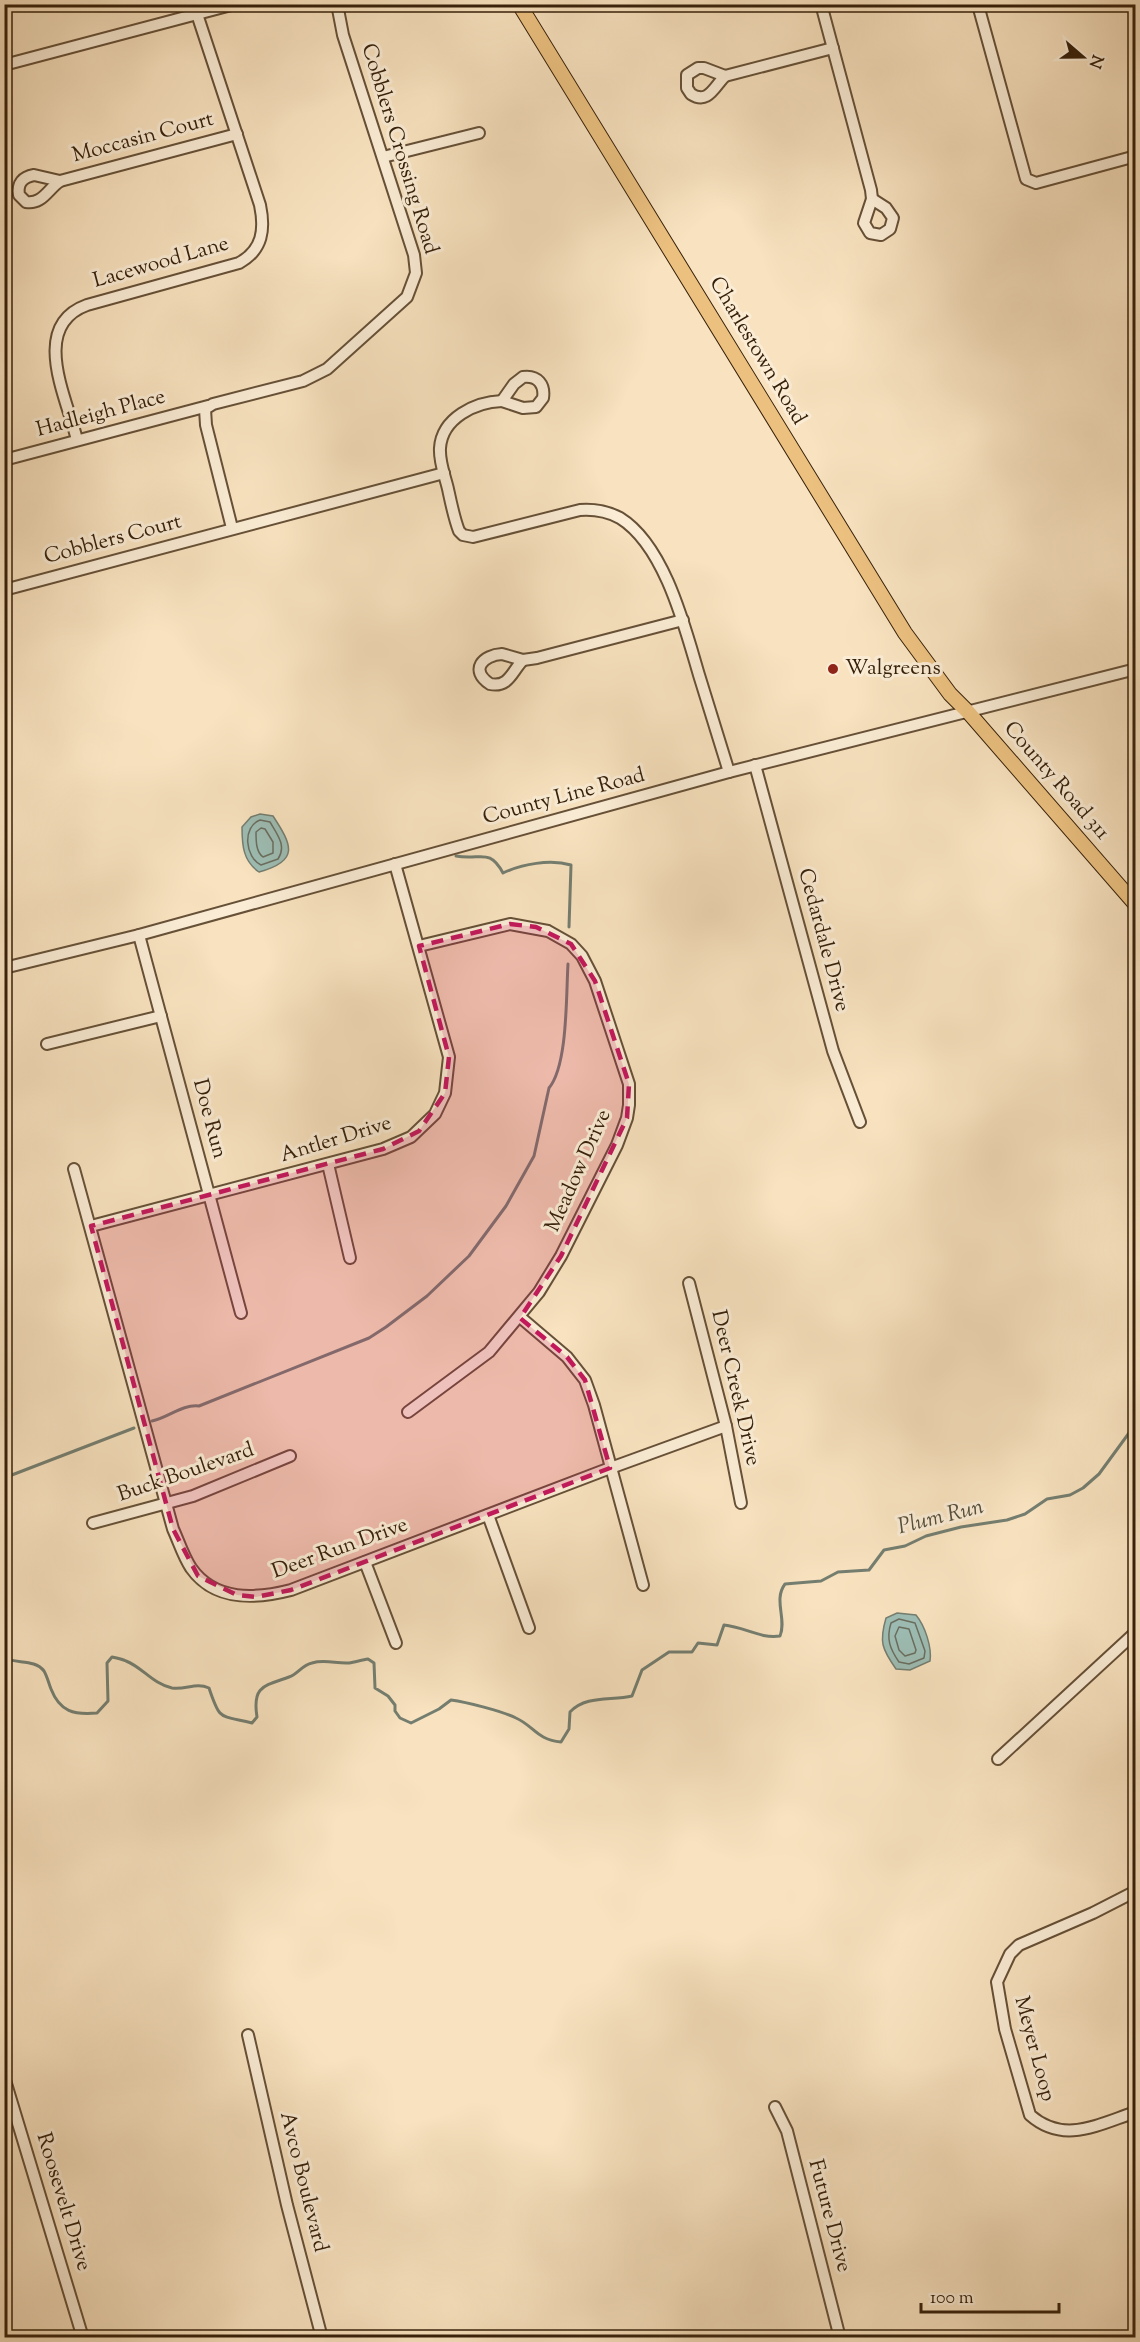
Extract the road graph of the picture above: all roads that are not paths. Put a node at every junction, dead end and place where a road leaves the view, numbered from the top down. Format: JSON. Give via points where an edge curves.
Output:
{"nodes":[{"id":1,"x":235,"y":4,"type":"edge"},
{"id":2,"x":337,"y":4,"type":"edge"},
{"id":3,"x":519,"y":4,"type":"edge"},
{"id":4,"x":821,"y":4,"type":"edge"},
{"id":5,"x":1134,"y":4,"type":"edge"},
{"id":6,"x":978,"y":5,"type":"edge"},
{"id":7,"x":1136,"y":11,"type":"edge"},
{"id":8,"x":197,"y":14,"type":"junction"},
{"id":9,"x":833,"y":48,"type":"junction"},
{"id":10,"x":4,"y":65,"type":"edge"},
{"id":11,"x":724,"y":76,"type":"dead end"},
{"id":12,"x":479,"y":133,"type":"dead end"},
{"id":13,"x":237,"y":134,"type":"junction"},
{"id":14,"x":1136,"y":156,"type":"edge"},
{"id":15,"x":383,"y":157,"type":"junction"},
{"id":16,"x":60,"y":181,"type":"dead end"},
{"id":17,"x":872,"y":199,"type":"dead end"},
{"id":18,"x":502,"y":401,"type":"dead end"},
{"id":19,"x":208,"y":406,"type":"junction"},
{"id":20,"x":77,"y":440,"type":"junction"},
{"id":21,"x":4,"y":459,"type":"edge"},
{"id":22,"x":444,"y":473,"type":"junction"},
{"id":23,"x":232,"y":528,"type":"junction"},
{"id":24,"x":4,"y":590,"type":"edge"},
{"id":25,"x":683,"y":620,"type":"junction"},
{"id":26,"x":523,"y":660,"type":"dead end"},
{"id":27,"x":1136,"y":669,"type":"edge"},
{"id":28,"x":969,"y":712,"type":"junction"},
{"id":29,"x":755,"y":765,"type":"junction"},
{"id":30,"x":729,"y":772,"type":"junction"},
{"id":31,"x":395,"y":864,"type":"junction"},
{"id":32,"x":1136,"y":905,"type":"edge"},
{"id":33,"x":139,"y":935,"type":"junction"},
{"id":34,"x":419,"y":946,"type":"junction"},
{"id":35,"x":4,"y":968,"type":"edge"},
{"id":36,"x":161,"y":1016,"type":"junction"},
{"id":37,"x":47,"y":1044,"type":"dead end"},
{"id":38,"x":860,"y":1122,"type":"dead end"},
{"id":39,"x":328,"y":1164,"type":"junction"},
{"id":40,"x":75,"y":1169,"type":"dead end"},
{"id":41,"x":209,"y":1196,"type":"junction"},
{"id":42,"x":91,"y":1226,"type":"junction"},
{"id":43,"x":350,"y":1258,"type":"dead end"},
{"id":44,"x":689,"y":1283,"type":"dead end"},
{"id":45,"x":241,"y":1313,"type":"dead end"},
{"id":46,"x":520,"y":1317,"type":"junction"},
{"id":47,"x":408,"y":1412,"type":"dead end"},
{"id":48,"x":726,"y":1426,"type":"junction"},
{"id":49,"x":290,"y":1456,"type":"dead end"},
{"id":50,"x":610,"y":1468,"type":"junction"},
{"id":51,"x":741,"y":1503,"type":"dead end"},
{"id":52,"x":166,"y":1505,"type":"junction"},
{"id":53,"x":488,"y":1515,"type":"junction"},
{"id":54,"x":93,"y":1523,"type":"dead end"},
{"id":55,"x":365,"y":1562,"type":"junction"},
{"id":56,"x":643,"y":1585,"type":"dead end"},
{"id":57,"x":529,"y":1628,"type":"dead end"},
{"id":58,"x":1136,"y":1632,"type":"edge"},
{"id":59,"x":396,"y":1643,"type":"dead end"},
{"id":60,"x":998,"y":1759,"type":"dead end"},
{"id":61,"x":1136,"y":1891,"type":"edge"},
{"id":62,"x":248,"y":2035,"type":"dead end"},
{"id":63,"x":4,"y":2078,"type":"edge"},
{"id":64,"x":775,"y":2107,"type":"dead end"},
{"id":65,"x":1136,"y":2112,"type":"edge"},
{"id":66,"x":83,"y":2337,"type":"edge"},
{"id":67,"x":322,"y":2337,"type":"edge"},
{"id":68,"x":840,"y":2337,"type":"edge"}],
"edges":[{"from":1,"to":8,"type":"street"},
{"from":2,"to":15,"type":"street","name":"Cobblers Crossing Road","via":[[343,35]]},
{"from":3,"to":28,"type":"main road","name":"Charlestown Road","via":[[872,582],[930,668]]},
{"from":4,"to":9,"type":"street"},
{"from":5,"to":7,"type":"street"},
{"from":6,"to":14,"type":"street","via":[[1026,179],[1036,183]]},
{"from":8,"to":10,"type":"street"},
{"from":8,"to":13,"type":"street","name":"Lacewood Lane"},
{"from":9,"to":11,"type":"street"},
{"from":9,"to":17,"type":"street"},
{"from":12,"to":15,"type":"street"},
{"from":13,"to":16,"type":"street","name":"Moccasin Court"},
{"from":13,"to":20,"type":"street","name":"Lacewood Lane","via":[[260,205],[263,225],[259,243],[239,263],[87,305],[65,318],[54,348]]},
{"from":15,"to":19,"type":"street","name":"Cobblers Crossing Road","via":[[414,255],[416,273],[407,297],[320,374]]},
{"from":18,"to":22,"type":"street","via":[[477,406],[449,423],[440,447]]},
{"from":19,"to":20,"type":"street","name":"Hadleigh Place"},
{"from":19,"to":23,"type":"street","via":[[204,418]]},
{"from":20,"to":21,"type":"street","name":"Hadleigh Place"},
{"from":22,"to":23,"type":"street"},
{"from":22,"to":25,"type":"street","via":[[457,525],[468,537],[580,510],[602,511],[621,519],[651,552]]},
{"from":23,"to":24,"type":"street","name":"Cobblers Court"},
{"from":25,"to":26,"type":"street"},
{"from":25,"to":30,"type":"street"},
{"from":27,"to":28,"type":"street","name":"County Line Road"},
{"from":28,"to":29,"type":"street","name":"County Line Road"},
{"from":28,"to":32,"type":"main road","name":"County Road 311"},
{"from":29,"to":30,"type":"street","name":"County Line Road"},
{"from":29,"to":38,"type":"street","name":"Cedardale Drive","via":[[832,1051]]},
{"from":30,"to":31,"type":"street","name":"County Line Road"},
{"from":31,"to":33,"type":"street","name":"County Line Road"},
{"from":31,"to":34,"type":"street","name":"Antler Drive"},
{"from":33,"to":35,"type":"street","name":"County Line Road"},
{"from":33,"to":36,"type":"street","name":"Doe Run"},
{"from":34,"to":39,"type":"street","name":"Antler Drive","via":[[449,1057],[445,1094],[435,1114],[411,1137]]},
{"from":34,"to":46,"type":"street","name":"Meadow Drive","via":[[510,924],[548,931],[571,944],[595,981],[629,1084],[627,1118],[616,1145],[561,1256]]},
{"from":36,"to":37,"type":"street"},
{"from":36,"to":41,"type":"street","name":"Doe Run"},
{"from":39,"to":41,"type":"street","name":"Antler Drive"},
{"from":39,"to":43,"type":"street"},
{"from":40,"to":42,"type":"street","name":"Deer Run Drive"},
{"from":41,"to":42,"type":"street","name":"Antler Drive"},
{"from":41,"to":45,"type":"street","name":"Doe Run"},
{"from":42,"to":52,"type":"street","name":"Deer Run Drive"},
{"from":44,"to":48,"type":"street","name":"Deer Creek Drive"},
{"from":46,"to":47,"type":"street","name":"Meadow Drive","via":[[482,1357]]},
{"from":46,"to":50,"type":"street","via":[[567,1358],[585,1380]]},
{"from":48,"to":50,"type":"street","name":"Deer Run Drive"},
{"from":48,"to":51,"type":"street","name":"Deer Creek Drive"},
{"from":49,"to":52,"type":"street","name":"Buck Boulevard"},
{"from":50,"to":53,"type":"street","name":"Deer Run Drive"},
{"from":50,"to":56,"type":"street"},
{"from":52,"to":54,"type":"street","name":"Buck Boulevard"},
{"from":52,"to":55,"type":"street","name":"Deer Run Drive","via":[[192,1568],[208,1583],[237,1595],[256,1597],[284,1592]]},
{"from":53,"to":55,"type":"street","name":"Deer Run Drive"},
{"from":53,"to":57,"type":"street"},
{"from":55,"to":59,"type":"street"},
{"from":58,"to":60,"type":"street"},
{"from":61,"to":65,"type":"street","name":"Meyer Loop","via":[[1019,1945],[1010,1954],[997,1982],[1005,2029],[1030,2115],[1040,2124],[1067,2132]]},
{"from":62,"to":67,"type":"street","name":"Avco Boulevard"},
{"from":63,"to":66,"type":"street","name":"Roosevelt Drive"},
{"from":64,"to":68,"type":"street","name":"Future Drive","via":[[786,2131]]}]}
